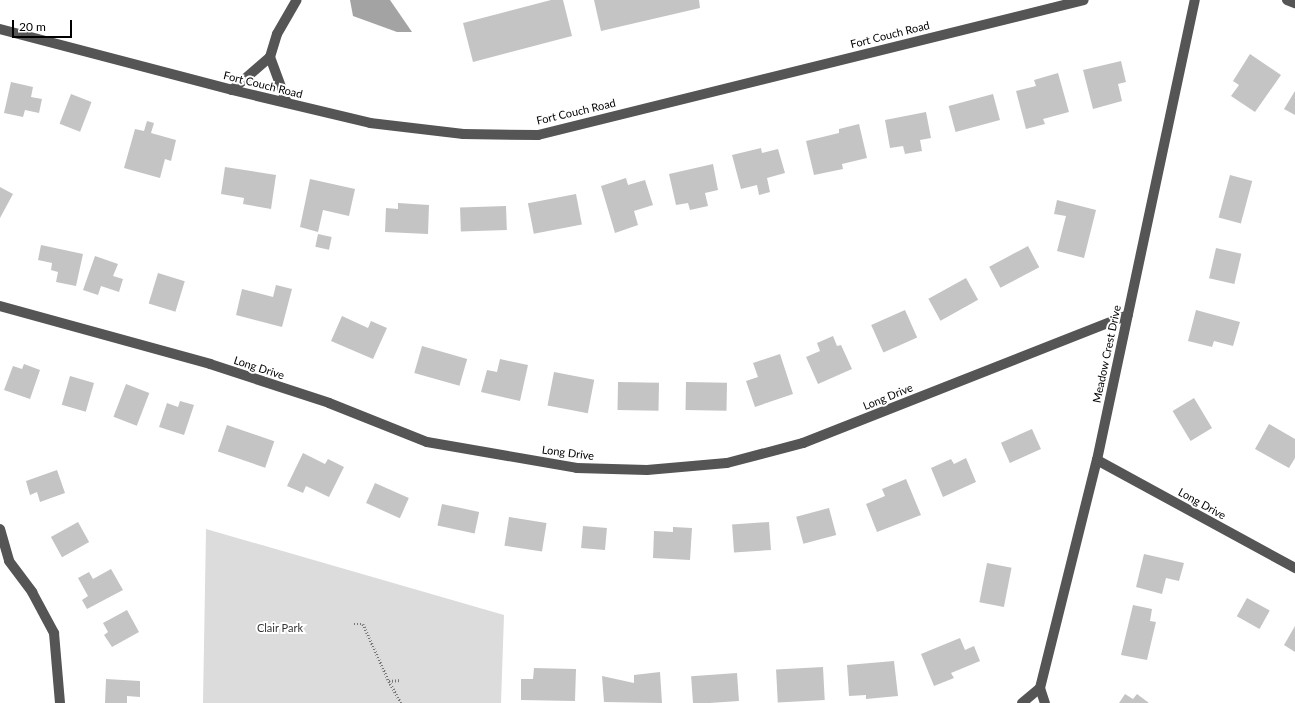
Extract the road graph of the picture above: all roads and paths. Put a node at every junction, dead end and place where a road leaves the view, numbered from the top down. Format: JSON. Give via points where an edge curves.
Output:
{"nodes":[{"id":1,"x":297,"y":0,"type":"edge"},
{"id":2,"x":1084,"y":0,"type":"edge"},
{"id":3,"x":1195,"y":0,"type":"edge"},
{"id":4,"x":1287,"y":0,"type":"edge"},
{"id":5,"x":1295,"y":3,"type":"edge"},
{"id":6,"x":0,"y":29,"type":"edge"},
{"id":7,"x":270,"y":57,"type":"junction"},
{"id":8,"x":232,"y":90,"type":"junction"},
{"id":9,"x":286,"y":103,"type":"junction"},
{"id":10,"x":0,"y":306,"type":"edge"},
{"id":11,"x":1128,"y":315,"type":"junction"},
{"id":12,"x":1097,"y":460,"type":"junction"},
{"id":13,"x":0,"y":529,"type":"edge"},
{"id":14,"x":0,"y":556,"type":"edge"},
{"id":15,"x":10,"y":561,"type":"junction"},
{"id":16,"x":1295,"y":568,"type":"edge"},
{"id":17,"x":354,"y":624,"type":"dead end"},
{"id":18,"x":401,"y":680,"type":"dead end"},
{"id":19,"x":389,"y":681,"type":"junction"},
{"id":20,"x":1040,"y":688,"type":"junction"},
{"id":21,"x":60,"y":703,"type":"edge"},
{"id":22,"x":401,"y":703,"type":"edge"},
{"id":23,"x":1022,"y":703,"type":"edge"},
{"id":24,"x":1045,"y":703,"type":"edge"}],
"edges":[{"from":1,"to":7,"type":"street","via":[[277,34]]},
{"from":2,"to":9,"type":"street","name":"Fort Couch Road","via":[[538,135],[463,134],[370,124]]},
{"from":3,"to":11,"type":"street","name":"Meadow Crest Drive"},
{"from":4,"to":5,"type":"street"},
{"from":6,"to":8,"type":"street","name":"Fort Couch Road"},
{"from":7,"to":8,"type":"street"},
{"from":7,"to":9,"type":"street"},
{"from":8,"to":9,"type":"street","name":"Fort Couch Road"},
{"from":10,"to":11,"type":"street","name":"Long Drive","via":[[210,364],[329,403],[427,442],[577,468],[647,470],[727,463],[803,444]]},
{"from":11,"to":12,"type":"street","name":"Meadow Crest Drive"},
{"from":12,"to":16,"type":"street","name":"Long Drive"},
{"from":12,"to":20,"type":"street","name":"Meadow Crest Drive"},
{"from":13,"to":15,"type":"street"},
{"from":14,"to":15,"type":"street"},
{"from":15,"to":21,"type":"street","via":[[32,592],[54,633]]},
{"from":17,"to":19,"type":"path","via":[[363,624]]},
{"from":18,"to":19,"type":"path"},
{"from":19,"to":22,"type":"path"},
{"from":20,"to":23,"type":"street"},
{"from":20,"to":24,"type":"street"}]}
